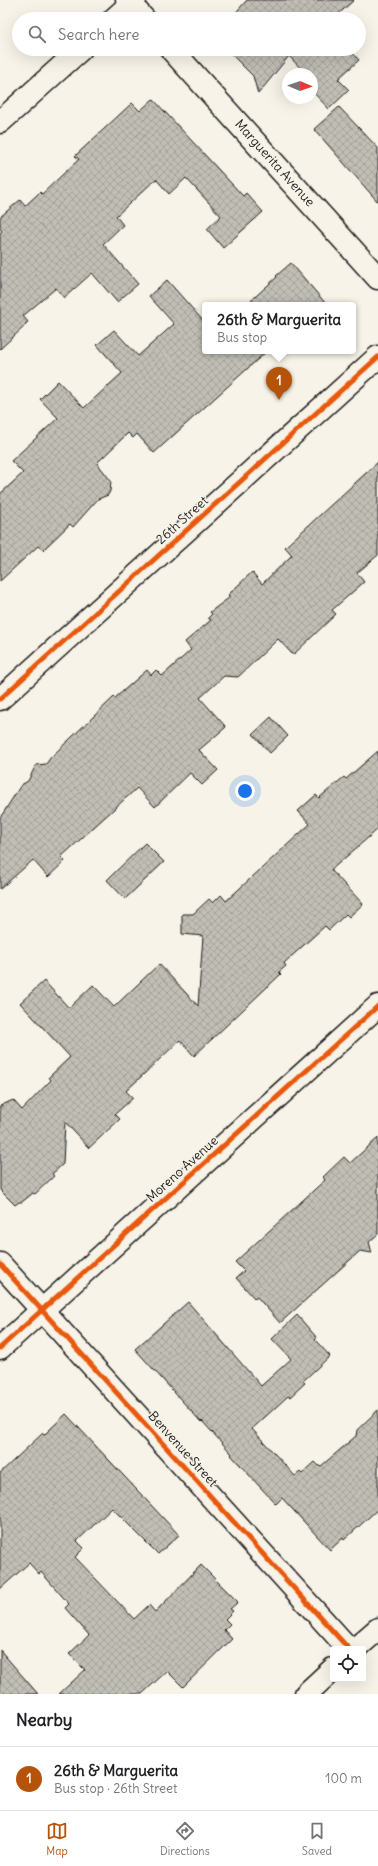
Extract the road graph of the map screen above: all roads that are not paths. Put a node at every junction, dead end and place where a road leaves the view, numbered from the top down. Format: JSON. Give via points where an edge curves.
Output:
{"nodes":[{"id":1,"x":134,"y":6,"type":"edge"},
{"id":2,"x":125,"y":12,"type":"edge"},
{"id":3,"x":73,"y":56,"type":"edge"},
{"id":4,"x":177,"y":56,"type":"edge"},
{"id":5,"x":0,"y":122,"type":"edge"},
{"id":6,"x":378,"y":278,"type":"edge"},
{"id":7,"x":378,"y":356,"type":"edge"},
{"id":8,"x":0,"y":699,"type":"edge"},
{"id":9,"x":378,"y":1006,"type":"edge"},
{"id":10,"x":0,"y":1264,"type":"edge"},
{"id":11,"x":42,"y":1310,"type":"junction"},
{"id":12,"x":0,"y":1348,"type":"edge"},
{"id":13,"x":378,"y":1628,"type":"edge"},
{"id":14,"x":346,"y":1646,"type":"edge"},
{"id":15,"x":358,"y":1646,"type":"edge"},
{"id":16,"x":330,"y":1672,"type":"edge"},
{"id":17,"x":306,"y":1694,"type":"edge"}],
"edges":[{"from":1,"to":2,"type":"street"},
{"from":3,"to":5,"type":"street"},
{"from":4,"to":6,"type":"street","name":"Marguerita Avenue"},
{"from":7,"to":8,"type":"street","name":"26th Street"},
{"from":9,"to":11,"type":"street","name":"Moreno Avenue"},
{"from":10,"to":11,"type":"street","name":"Benvenue Street"},
{"from":11,"to":12,"type":"street","name":"Moreno Avenue"},
{"from":11,"to":14,"type":"street","name":"Benvenue Street"},
{"from":13,"to":15,"type":"street"},
{"from":16,"to":17,"type":"street"}]}
